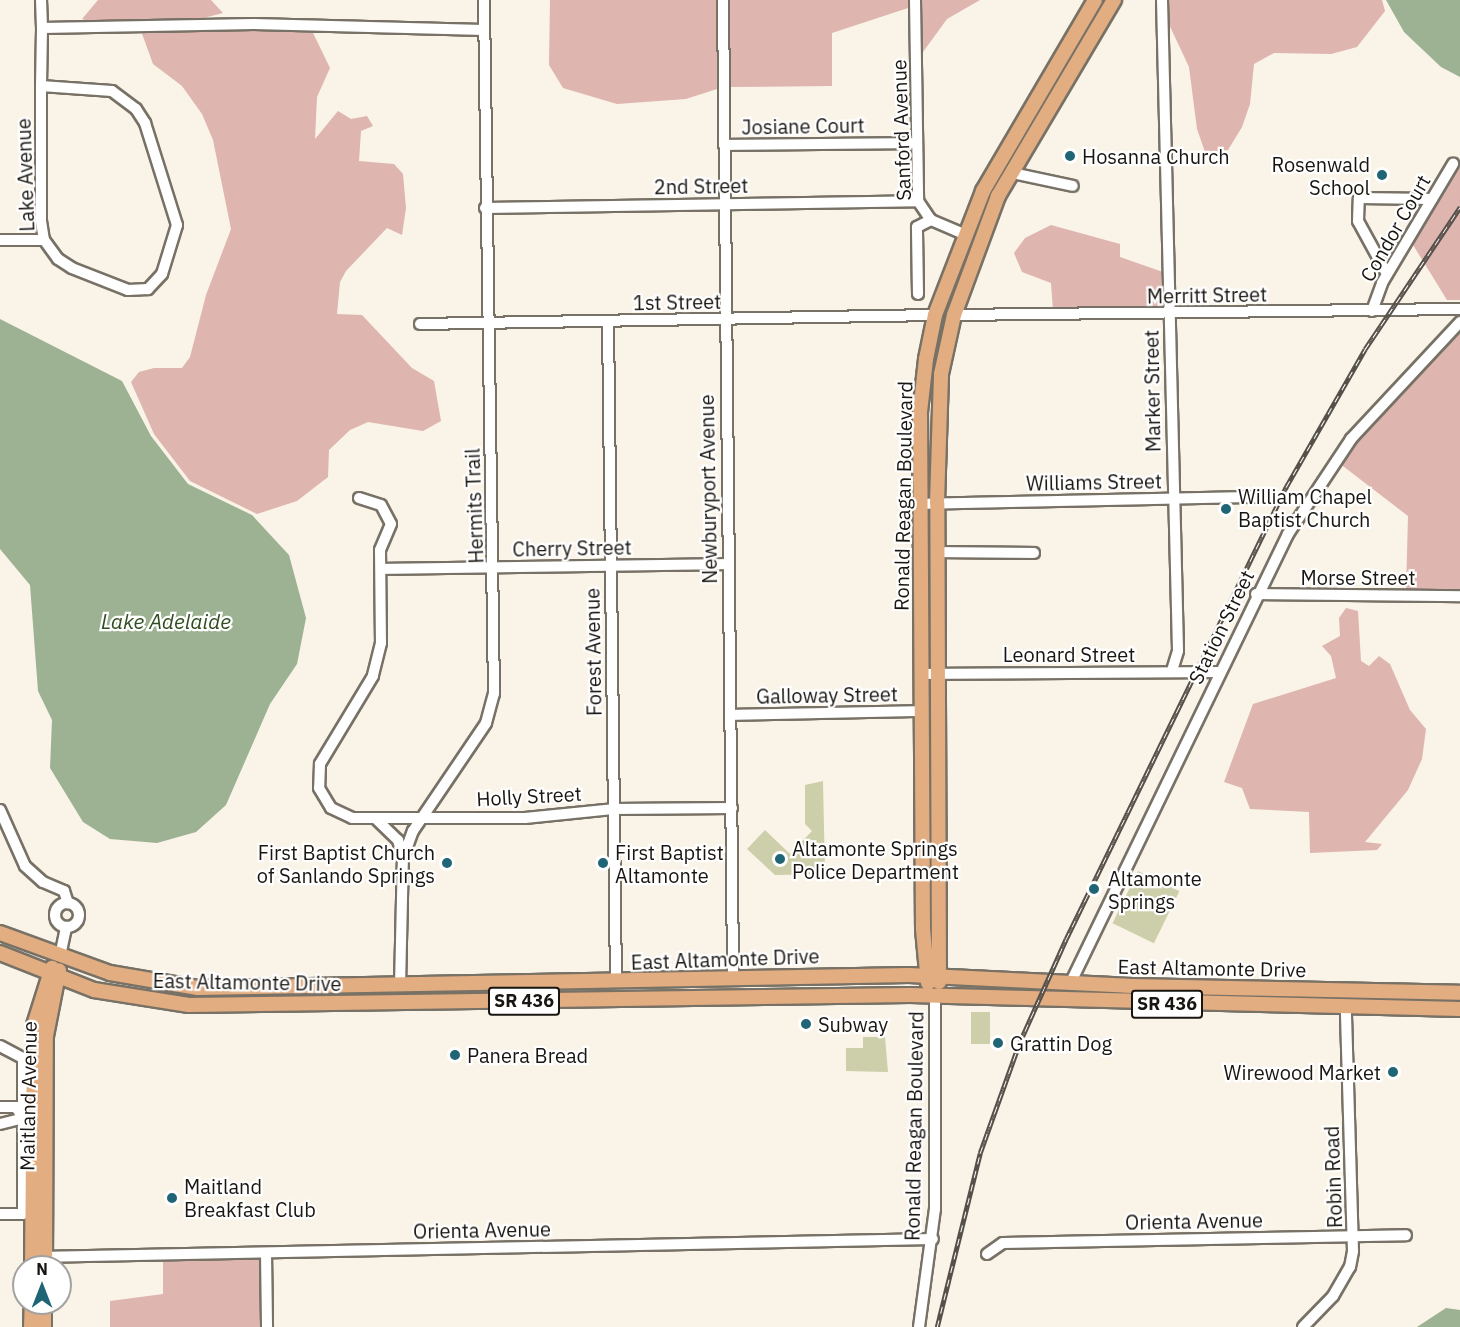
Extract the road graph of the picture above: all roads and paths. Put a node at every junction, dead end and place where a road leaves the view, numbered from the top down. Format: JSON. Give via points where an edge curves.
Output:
{"nodes":[{"id":1,"x":41,"y":0,"type":"edge"},
{"id":2,"x":484,"y":0,"type":"edge"},
{"id":3,"x":723,"y":0,"type":"edge"},
{"id":4,"x":915,"y":0,"type":"edge"},
{"id":5,"x":1095,"y":0,"type":"edge"},
{"id":6,"x":1114,"y":0,"type":"edge"},
{"id":7,"x":1162,"y":0,"type":"edge"},
{"id":8,"x":42,"y":28,"type":"junction"},
{"id":9,"x":484,"y":30,"type":"junction"},
{"id":10,"x":41,"y":86,"type":"junction"},
{"id":11,"x":918,"y":143,"type":"junction"},
{"id":12,"x":724,"y":146,"type":"junction"},
{"id":13,"x":1453,"y":164,"type":"dead end"},
{"id":14,"x":1012,"y":173,"type":"junction"},
{"id":15,"x":1073,"y":186,"type":"dead end"},
{"id":16,"x":1432,"y":199,"type":"junction"},
{"id":17,"x":918,"y":201,"type":"junction"},
{"id":18,"x":724,"y":203,"type":"junction"},
{"id":19,"x":485,"y":208,"type":"junction"},
{"id":20,"x":930,"y":219,"type":"junction"},
{"id":21,"x":963,"y":234,"type":"junction"},
{"id":22,"x":0,"y":240,"type":"edge"},
{"id":23,"x":44,"y":240,"type":"junction"},
{"id":24,"x":1388,"y":274,"type":"junction"},
{"id":25,"x":918,"y":294,"type":"dead end"},
{"id":26,"x":1460,"y":309,"type":"edge"},
{"id":27,"x":1372,"y":311,"type":"junction"},
{"id":28,"x":1168,"y":314,"type":"junction"},
{"id":29,"x":935,"y":315,"type":"junction"},
{"id":30,"x":954,"y":315,"type":"junction"},
{"id":31,"x":724,"y":320,"type":"junction"},
{"id":32,"x":608,"y":321,"type":"junction"},
{"id":33,"x":1460,"y":322,"type":"edge"},
{"id":34,"x":487,"y":323,"type":"junction"},
{"id":35,"x":420,"y":324,"type":"dead end"},
{"id":36,"x":1268,"y":497,"type":"dead end"},
{"id":37,"x":359,"y":498,"type":"dead end"},
{"id":38,"x":1173,"y":498,"type":"junction"},
{"id":39,"x":937,"y":503,"type":"junction"},
{"id":40,"x":920,"y":504,"type":"junction"},
{"id":41,"x":937,"y":552,"type":"junction"},
{"id":42,"x":1034,"y":553,"type":"dead end"},
{"id":43,"x":728,"y":564,"type":"junction"},
{"id":44,"x":610,"y":565,"type":"junction"},
{"id":45,"x":494,"y":568,"type":"junction"},
{"id":46,"x":381,"y":569,"type":"junction"},
{"id":47,"x":1256,"y":594,"type":"junction"},
{"id":48,"x":1460,"y":596,"type":"edge"},
{"id":49,"x":1172,"y":671,"type":"junction"},
{"id":50,"x":1218,"y":672,"type":"junction"},
{"id":51,"x":921,"y":674,"type":"junction"},
{"id":52,"x":939,"y":674,"type":"junction"},
{"id":53,"x":923,"y":711,"type":"junction"},
{"id":54,"x":731,"y":715,"type":"junction"},
{"id":55,"x":732,"y":808,"type":"junction"},
{"id":56,"x":613,"y":809,"type":"junction"},
{"id":57,"x":0,"y":810,"type":"edge"},
{"id":58,"x":423,"y":817,"type":"junction"},
{"id":59,"x":375,"y":818,"type":"junction"},
{"id":60,"x":403,"y":858,"type":"junction"},
{"id":61,"x":68,"y":903,"type":"junction"},
{"id":62,"x":66,"y":927,"type":"junction"},
{"id":63,"x":0,"y":933,"type":"edge"},
{"id":64,"x":0,"y":953,"type":"edge"},
{"id":65,"x":60,"y":956,"type":"junction"},
{"id":66,"x":925,"y":975,"type":"junction"},
{"id":67,"x":53,"y":976,"type":"junction"},
{"id":68,"x":942,"y":976,"type":"junction"},
{"id":69,"x":733,"y":977,"type":"junction"},
{"id":70,"x":616,"y":982,"type":"junction"},
{"id":71,"x":576,"y":983,"type":"junction"},
{"id":72,"x":1070,"y":984,"type":"junction"},
{"id":73,"x":78,"y":985,"type":"junction"},
{"id":74,"x":420,"y":985,"type":"junction"},
{"id":75,"x":400,"y":986,"type":"junction"},
{"id":76,"x":279,"y":987,"type":"junction"},
{"id":77,"x":1167,"y":987,"type":"junction"},
{"id":78,"x":1206,"y":988,"type":"junction"},
{"id":79,"x":1406,"y":991,"type":"junction"},
{"id":80,"x":1343,"y":992,"type":"junction"},
{"id":81,"x":1460,"y":993,"type":"edge"},
{"id":82,"x":934,"y":996,"type":"junction"},
{"id":83,"x":715,"y":998,"type":"junction"},
{"id":84,"x":554,"y":1000,"type":"junction"},
{"id":85,"x":398,"y":1002,"type":"junction"},
{"id":86,"x":381,"y":1003,"type":"junction"},
{"id":87,"x":1145,"y":1003,"type":"junction"},
{"id":88,"x":1182,"y":1004,"type":"junction"},
{"id":89,"x":264,"y":1005,"type":"junction"},
{"id":90,"x":1267,"y":1005,"type":"junction"},
{"id":91,"x":1346,"y":1008,"type":"junction"},
{"id":92,"x":1460,"y":1009,"type":"edge"},
{"id":93,"x":46,"y":1036,"type":"junction"},
{"id":94,"x":0,"y":1046,"type":"edge"},
{"id":95,"x":0,"y":1107,"type":"edge"},
{"id":96,"x":34,"y":1117,"type":"junction"},
{"id":97,"x":0,"y":1124,"type":"edge"},
{"id":98,"x":0,"y":1214,"type":"edge"},
{"id":99,"x":1353,"y":1235,"type":"junction"},
{"id":100,"x":1406,"y":1235,"type":"dead end"},
{"id":101,"x":933,"y":1239,"type":"junction"},
{"id":102,"x":266,"y":1253,"type":"junction"},
{"id":103,"x":987,"y":1254,"type":"dead end"},
{"id":104,"x":38,"y":1255,"type":"edge"},
{"id":105,"x":72,"y":1261,"type":"edge"},
{"id":106,"x":267,"y":1327,"type":"edge"},
{"id":107,"x":919,"y":1327,"type":"edge"},
{"id":108,"x":1303,"y":1327,"type":"edge"}],
"edges":[{"from":1,"to":8,"type":"street","name":"Lake Avenue"},
{"from":2,"to":9,"type":"street","name":"Hermits Trail"},
{"from":3,"to":12,"type":"street","name":"Newburyport Avenue"},
{"from":4,"to":11,"type":"street","name":"Sanford Avenue"},
{"from":5,"to":21,"type":"main road","name":"Ronald Reagan Boulevard","via":[[997,163]]},
{"from":6,"to":14,"type":"main road","name":"Ronald Reagan Boulevard"},
{"from":7,"to":28,"type":"street","name":"Marker Street"},
{"from":8,"to":9,"type":"street","via":[[254,24]]},
{"from":8,"to":10,"type":"street","name":"Lake Avenue"},
{"from":9,"to":19,"type":"street","name":"Hermits Trail"},
{"from":10,"to":23,"type":"street","name":"Lake Avenue"},
{"from":10,"to":23,"type":"street","name":"Lake Avenue","via":[[95,87],[124,98],[136,109],[177,225],[162,274],[148,289],[139,292],[72,268],[58,259]]},
{"from":11,"to":12,"type":"street","name":"Josiane Court"},
{"from":11,"to":17,"type":"street","name":"Sanford Avenue"},
{"from":12,"to":18,"type":"street","name":"Newburyport Avenue"},
{"from":13,"to":16,"type":"street","name":"Condor Court"},
{"from":14,"to":15,"type":"street"},
{"from":14,"to":30,"type":"main road","name":"Ronald Reagan Boulevard","via":[[983,232]]},
{"from":16,"to":24,"type":"street","name":"Condor Court"},
{"from":16,"to":24,"type":"street","via":[[1359,198],[1358,221]]},
{"from":17,"to":18,"type":"street","name":"2nd Street"},
{"from":17,"to":20,"type":"street","name":"Sanford Avenue"},
{"from":18,"to":19,"type":"street","name":"2nd Street"},
{"from":18,"to":31,"type":"street","name":"Newburyport Avenue"},
{"from":19,"to":34,"type":"street","name":"Hermits Trail"},
{"from":20,"to":21,"type":"street","name":"Sanford Avenue"},
{"from":20,"to":25,"type":"street","via":[[917,227]]},
{"from":21,"to":29,"type":"main road","name":"Ronald Reagan Boulevard"},
{"from":22,"to":23,"type":"street"},
{"from":24,"to":27,"type":"street","name":"Condor Court"},
{"from":26,"to":27,"type":"street","name":"Merritt Street"},
{"from":27,"to":28,"type":"street","name":"Merritt Street"},
{"from":28,"to":30,"type":"street","name":"Merritt Street"},
{"from":28,"to":38,"type":"street","name":"Marker Street"},
{"from":29,"to":30,"type":"main road"},
{"from":29,"to":31,"type":"street","name":"1st Street"},
{"from":29,"to":40,"type":"main road","name":"Ronald Reagan Boulevard","via":[[920,412]]},
{"from":30,"to":39,"type":"main road","name":"Ronald Reagan Boulevard","via":[[941,374]]},
{"from":31,"to":32,"type":"street","name":"1st Street"},
{"from":31,"to":43,"type":"street","name":"Newburyport Avenue"},
{"from":32,"to":34,"type":"street","name":"1st Street"},
{"from":32,"to":44,"type":"street","name":"Forest Avenue"},
{"from":33,"to":47,"type":"street","name":"Station Street","via":[[1341,452]]},
{"from":34,"to":35,"type":"street","name":"1st Street"},
{"from":34,"to":45,"type":"street","name":"Hermits Trail"},
{"from":36,"to":38,"type":"street","name":"Williams Street"},
{"from":37,"to":46,"type":"street","via":[[381,505],[389,514],[391,524],[382,541]]},
{"from":38,"to":39,"type":"street","name":"Williams Street"},
{"from":38,"to":49,"type":"street","name":"Marker Street","via":[[1178,651]]},
{"from":39,"to":40,"type":"street","name":"Williams Street"},
{"from":39,"to":41,"type":"main road","name":"Ronald Reagan Boulevard"},
{"from":40,"to":51,"type":"main road","name":"Ronald Reagan Boulevard"},
{"from":41,"to":42,"type":"street"},
{"from":41,"to":52,"type":"main road","name":"Ronald Reagan Boulevard"},
{"from":43,"to":44,"type":"street","name":"Cherry Street"},
{"from":43,"to":54,"type":"street","name":"Newburyport Avenue"},
{"from":44,"to":45,"type":"street","name":"Cherry Street"},
{"from":44,"to":56,"type":"street","name":"Forest Avenue"},
{"from":45,"to":46,"type":"street","name":"Cherry Street"},
{"from":45,"to":58,"type":"street","name":"Hermits Trail","via":[[492,707],[486,723]]},
{"from":46,"to":59,"type":"street","name":"Holly Street","via":[[379,659],[318,776],[331,808],[352,818]]},
{"from":47,"to":48,"type":"street","name":"Morse Street"},
{"from":47,"to":50,"type":"street","name":"Station Street"},
{"from":49,"to":50,"type":"street","name":"Leonard Street"},
{"from":49,"to":52,"type":"street","name":"Leonard Street"},
{"from":50,"to":72,"type":"street","name":"Station Street"},
{"from":51,"to":52,"type":"street","name":"Leonard Street"},
{"from":51,"to":53,"type":"main road","name":"Ronald Reagan Boulevard"},
{"from":52,"to":68,"type":"main road","name":"Ronald Reagan Boulevard"},
{"from":53,"to":54,"type":"street","name":"Galloway Street"},
{"from":53,"to":66,"type":"main road","name":"Ronald Reagan Boulevard"},
{"from":54,"to":55,"type":"street","name":"Newburyport Avenue"},
{"from":55,"to":56,"type":"street","name":"Holly Street"},
{"from":55,"to":69,"type":"street","name":"Newburyport Avenue"},
{"from":56,"to":58,"type":"street","name":"Holly Street","via":[[525,818]]},
{"from":56,"to":70,"type":"street","name":"Forest Avenue"},
{"from":57,"to":61,"type":"street","via":[[25,866],[43,882],[64,891]]},
{"from":58,"to":59,"type":"street","name":"Holly Street"},
{"from":58,"to":60,"type":"street","name":"Hermits Trail"},
{"from":59,"to":60,"type":"street","via":[[398,840]]},
{"from":60,"to":75,"type":"street","name":"Hermits Trail"},
{"from":61,"to":62,"type":"street","via":[[79,915]]},
{"from":61,"to":62,"type":"street","via":[[55,914]]},
{"from":62,"to":65,"type":"street"},
{"from":63,"to":65,"type":"main road","name":"East Altamonte Drive","number":"SR 436"},
{"from":64,"to":67,"type":"main road","number":"SR 436"},
{"from":65,"to":67,"type":"main road","name":"Maitland Avenue"},
{"from":65,"to":76,"type":"main road","name":"East Altamonte Drive","number":"SR 436","via":[[172,985]]},
{"from":66,"to":68,"type":"main road","name":"East Altamonte Drive","number":"SR 436"},
{"from":66,"to":69,"type":"main road","name":"East Altamonte Drive","number":"SR 436"},
{"from":66,"to":82,"type":"main road","name":"Ronald Reagan Boulevard"},
{"from":67,"to":73,"type":"main road","number":"SR 436"},
{"from":67,"to":93,"type":"main road","name":"Maitland Avenue"},
{"from":67,"to":96,"type":"main road","name":"Maitland Avenue","via":[[34,1025]]},
{"from":68,"to":72,"type":"main road","name":"East Altamonte Drive","number":"SR 436"},
{"from":68,"to":82,"type":"main road","name":"Ronald Reagan Boulevard"},
{"from":69,"to":70,"type":"main road","name":"East Altamonte Drive","number":"SR 436"},
{"from":69,"to":83,"type":"main road"},
{"from":70,"to":71,"type":"main road","name":"East Altamonte Drive","number":"SR 436"},
{"from":71,"to":74,"type":"main road","name":"East Altamonte Drive","number":"SR 436"},
{"from":71,"to":84,"type":"main road"},
{"from":72,"to":77,"type":"main road","name":"East Altamonte Drive","number":"SR 436"},
{"from":73,"to":89,"type":"main road","name":"East Altamonte Drive","number":"SR 436","via":[[156,1003]]},
{"from":73,"to":93,"type":"main road","via":[[60,1000]]},
{"from":74,"to":75,"type":"main road","name":"East Altamonte Drive","number":"SR 436"},
{"from":74,"to":85,"type":"main road"},
{"from":75,"to":76,"type":"main road","name":"East Altamonte Drive","number":"SR 436"},
{"from":75,"to":86,"type":"main road"},
{"from":76,"to":89,"type":"main road","via":[[267,995]]},
{"from":77,"to":78,"type":"main road","name":"East Altamonte Drive","number":"SR 436"},
{"from":77,"to":87,"type":"main road"},
{"from":78,"to":80,"type":"main road","name":"East Altamonte Drive","number":"SR 436"},
{"from":78,"to":88,"type":"main road"},
{"from":79,"to":80,"type":"main road","name":"East Altamonte Drive","number":"SR 436"},
{"from":79,"to":81,"type":"main road","name":"East Altamonte Drive","number":"SR 436"},
{"from":79,"to":91,"type":"main road","via":[[1399,996],[1360,999]]},
{"from":80,"to":90,"type":"main road","via":[[1325,999],[1280,998]]},
{"from":82,"to":83,"type":"main road","name":"East Altamonte Drive","number":"SR 436"},
{"from":82,"to":87,"type":"main road","name":"East Altamonte Drive","number":"SR 436"},
{"from":82,"to":101,"type":"street","name":"Ronald Reagan Boulevard"},
{"from":83,"to":84,"type":"main road","name":"East Altamonte Drive","number":"SR 436"},
{"from":84,"to":85,"type":"main road","name":"East Altamonte Drive","number":"SR 436"},
{"from":85,"to":86,"type":"main road","name":"East Altamonte Drive","number":"SR 436"},
{"from":86,"to":89,"type":"main road","name":"East Altamonte Drive","number":"SR 436"},
{"from":87,"to":88,"type":"main road","name":"East Altamonte Drive","number":"SR 436"},
{"from":88,"to":90,"type":"main road","name":"East Altamonte Drive","number":"SR 436"},
{"from":90,"to":91,"type":"main road","name":"East Altamonte Drive","number":"SR 436"},
{"from":91,"to":92,"type":"main road","name":"East Altamonte Drive","number":"SR 436"},
{"from":91,"to":99,"type":"street","name":"Robin Road"},
{"from":93,"to":96,"type":"main road","name":"Maitland Avenue"},
{"from":94,"to":96,"type":"street","via":[[23,1058]]},
{"from":95,"to":96,"type":"street","via":[[16,1107]]},
{"from":96,"to":97,"type":"street","via":[[15,1124]]},
{"from":96,"to":98,"type":"street","via":[[23,1214]]},
{"from":96,"to":104,"type":"main road","name":"Maitland Avenue"},
{"from":99,"to":100,"type":"street","name":"Orienta Avenue"},
{"from":99,"to":103,"type":"street","name":"Orienta Avenue","via":[[1003,1243]]},
{"from":99,"to":108,"type":"street","name":"Robin Road","via":[[1350,1267]]},
{"from":101,"to":102,"type":"street","name":"Orienta Avenue"},
{"from":101,"to":107,"type":"street","name":"Ronald Reagan Boulevard"},
{"from":102,"to":105,"type":"street","name":"Orienta Avenue"},
{"from":102,"to":106,"type":"street"}]}
